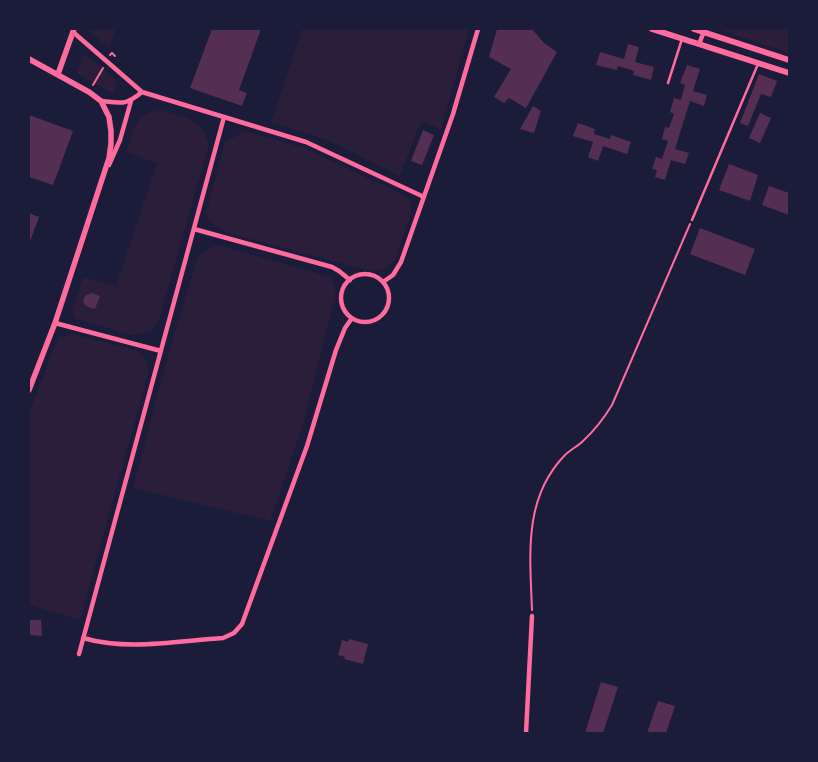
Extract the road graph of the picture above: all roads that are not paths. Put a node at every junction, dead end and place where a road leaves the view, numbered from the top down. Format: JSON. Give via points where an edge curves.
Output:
{"nodes":[{"id":1,"x":478,"y":29,"type":"edge"},
{"id":2,"x":652,"y":29,"type":"edge"},
{"id":3,"x":694,"y":29,"type":"edge"},
{"id":4,"x":74,"y":30,"type":"edge"},
{"id":5,"x":704,"y":30,"type":"edge"},
{"id":6,"x":682,"y":38,"type":"junction"},
{"id":7,"x":700,"y":44,"type":"junction"},
{"id":8,"x":29,"y":59,"type":"edge"},
{"id":9,"x":789,"y":60,"type":"edge"},
{"id":10,"x":759,"y":63,"type":"junction"},
{"id":11,"x":58,"y":74,"type":"junction"},
{"id":12,"x":789,"y":74,"type":"edge"},
{"id":13,"x":668,"y":83,"type":"dead end"},
{"id":14,"x":142,"y":92,"type":"junction"},
{"id":15,"x":101,"y":101,"type":"junction"},
{"id":16,"x":131,"y":101,"type":"junction"},
{"id":17,"x":224,"y":117,"type":"junction"},
{"id":18,"x":103,"y":176,"type":"junction"},
{"id":19,"x":424,"y":197,"type":"junction"},
{"id":20,"x":692,"y":220,"type":"road end"},
{"id":21,"x":194,"y":228,"type":"junction"},
{"id":22,"x":350,"y":280,"type":"junction"},
{"id":23,"x":383,"y":282,"type":"junction"},
{"id":24,"x":352,"y":318,"type":"junction"},
{"id":25,"x":55,"y":323,"type":"junction"},
{"id":26,"x":161,"y":352,"type":"junction"},
{"id":27,"x":29,"y":390,"type":"edge"},
{"id":28,"x":532,"y":616,"type":"road end"},
{"id":29,"x":83,"y":638,"type":"junction"},
{"id":30,"x":79,"y":654,"type":"dead end"},
{"id":31,"x":526,"y":733,"type":"edge"}],
"edges":[{"from":1,"to":19,"type":"street","via":[[461,92]]},
{"from":2,"to":6,"type":"main road"},
{"from":3,"to":5,"type":"main road"},
{"from":4,"to":11,"type":"street"},
{"from":4,"to":14,"type":"street"},
{"from":5,"to":7,"type":"street"},
{"from":5,"to":9,"type":"main road"},
{"from":6,"to":7,"type":"main road"},
{"from":6,"to":13,"type":"lane"},
{"from":7,"to":10,"type":"main road"},
{"from":8,"to":11,"type":"street"},
{"from":10,"to":12,"type":"main road"},
{"from":10,"to":20,"type":"lane"},
{"from":11,"to":15,"type":"street"},
{"from":14,"to":16,"type":"street"},
{"from":14,"to":17,"type":"street"},
{"from":15,"to":16,"type":"street"},
{"from":15,"to":18,"type":"street","via":[[109,117],[112,144]]},
{"from":16,"to":18,"type":"street","via":[[120,140]]},
{"from":17,"to":19,"type":"street","via":[[306,142]]},
{"from":17,"to":21,"type":"street"},
{"from":18,"to":25,"type":"street"},
{"from":19,"to":23,"type":"street","via":[[401,262],[393,275]]},
{"from":21,"to":22,"type":"street","via":[[332,267]]},
{"from":21,"to":26,"type":"street"},
{"from":22,"to":23,"type":"street","via":[[367,274]]},
{"from":22,"to":24,"type":"street","via":[[341,298],[343,307]]},
{"from":23,"to":24,"type":"street","via":[[389,299],[384,314],[366,322]]},
{"from":24,"to":29,"type":"street","via":[[336,350],[307,446],[242,624],[223,638],[127,645],[102,644]]},
{"from":25,"to":26,"type":"street"},
{"from":25,"to":27,"type":"street"},
{"from":26,"to":29,"type":"street"},
{"from":28,"to":31,"type":"street"},
{"from":29,"to":30,"type":"street"}]}
